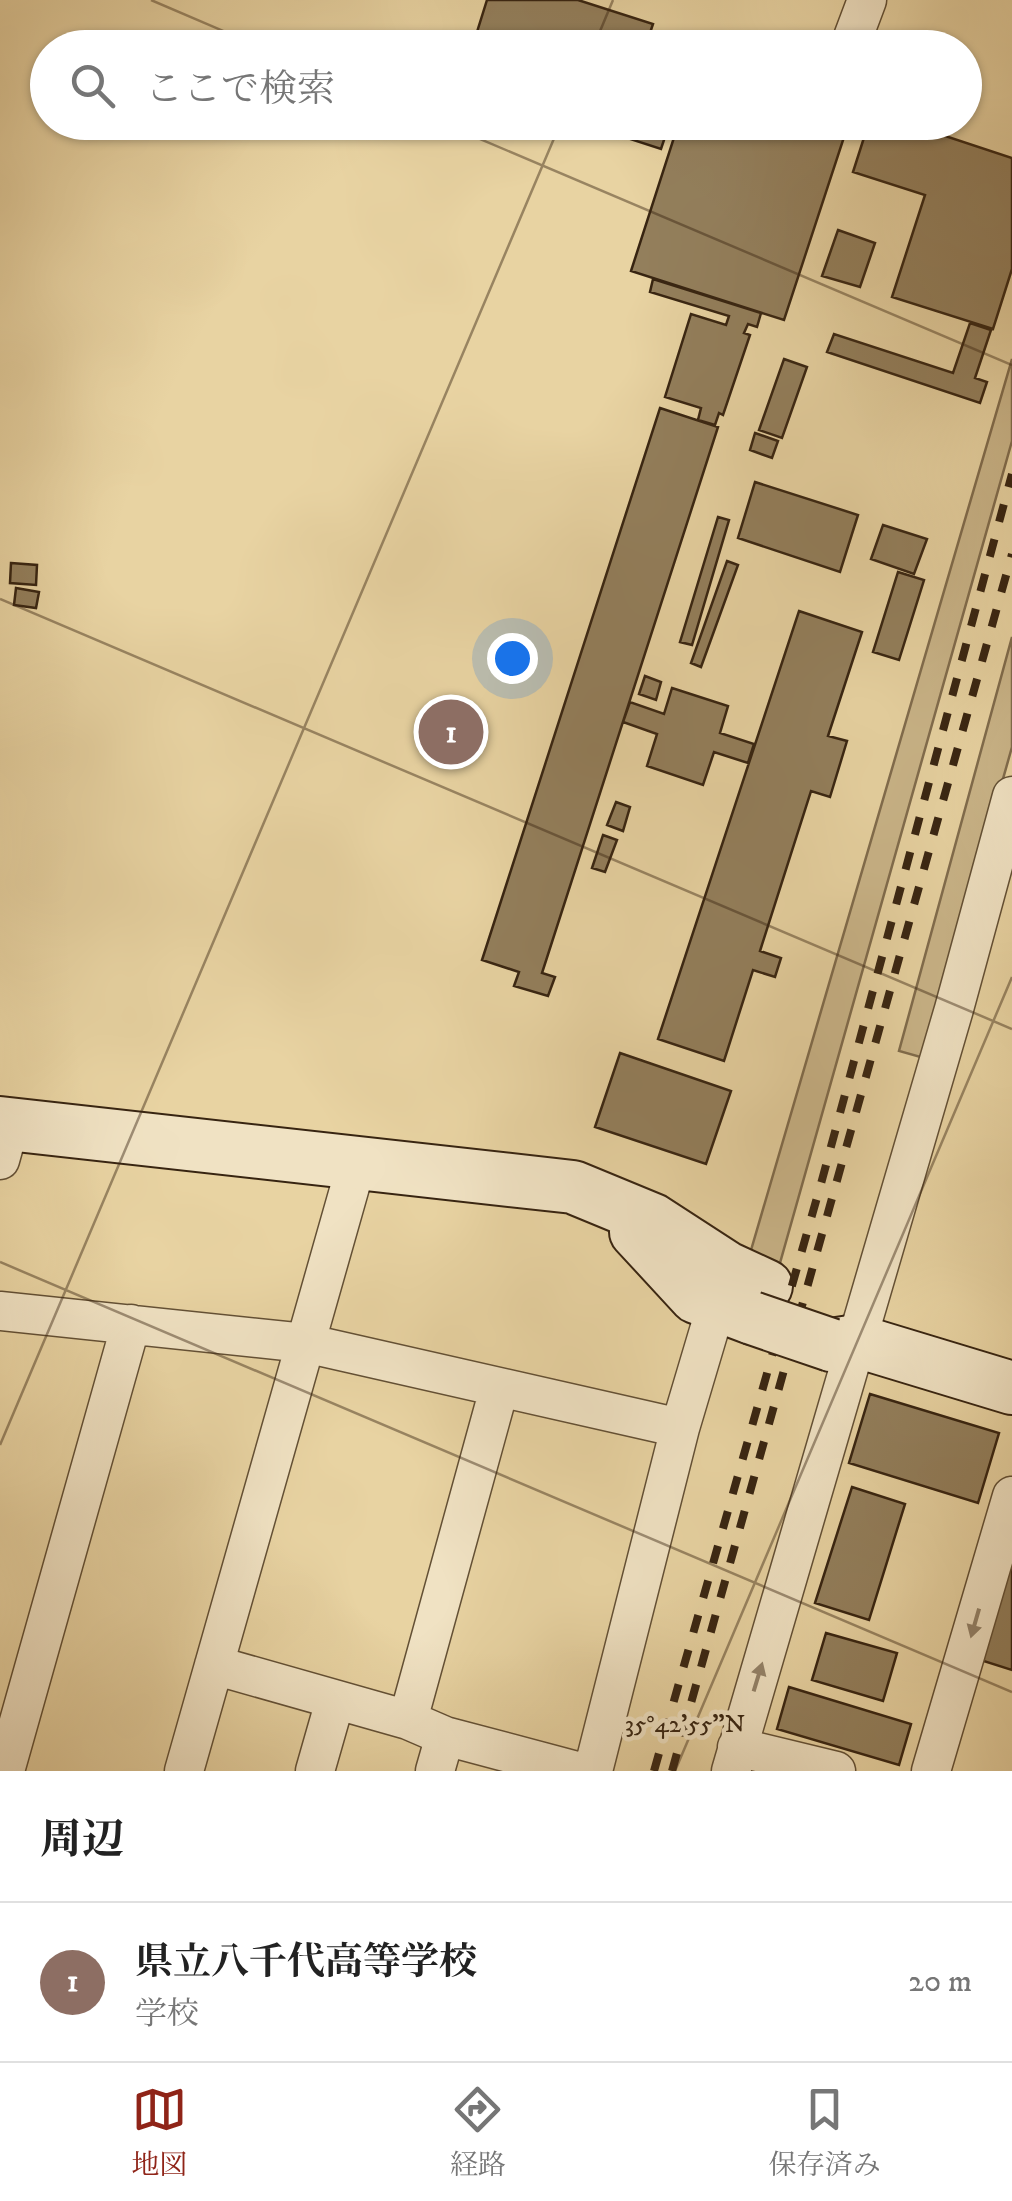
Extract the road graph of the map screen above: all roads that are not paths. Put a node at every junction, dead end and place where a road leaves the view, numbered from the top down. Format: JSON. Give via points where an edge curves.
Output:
{"nodes":[{"id":1,"x":867,"y":0,"type":"edge"},
{"id":2,"x":856,"y":30,"type":"edge"},
{"id":3,"x":1012,"y":796,"type":"edge"},
{"id":4,"x":3,"y":1135,"type":"edge"},
{"id":5,"x":357,"y":1162,"type":"junction"},
{"id":6,"x":740,"y":1294,"type":"junction"},
{"id":7,"x":0,"y":1311,"type":"edge"},
{"id":8,"x":131,"y":1324,"type":"junction"},
{"id":9,"x":842,"y":1335,"type":"junction"},
{"id":10,"x":304,"y":1343,"type":"junction"},
{"id":11,"x":1012,"y":1388,"type":"edge"},
{"id":12,"x":499,"y":1389,"type":"junction"},
{"id":13,"x":680,"y":1428,"type":"junction"},
{"id":14,"x":1012,"y":1496,"type":"edge"},
{"id":15,"x":214,"y":1665,"type":"junction"},
{"id":16,"x":336,"y":1700,"type":"junction"},
{"id":17,"x":408,"y":1720,"type":"junction"},
{"id":18,"x":440,"y":1754,"type":"edge"},
{"id":19,"x":734,"y":1759,"type":"edge"},
{"id":20,"x":4,"y":1771,"type":"edge"},
{"id":21,"x":184,"y":1771,"type":"edge"},
{"id":22,"x":315,"y":1771,"type":"edge"},
{"id":23,"x":576,"y":1771,"type":"edge"},
{"id":24,"x":594,"y":1771,"type":"edge"},
{"id":25,"x":836,"y":1771,"type":"edge"},
{"id":26,"x":932,"y":1771,"type":"edge"}],
"edges":[{"from":1,"to":2,"type":"street"},
{"from":3,"to":9,"type":"street"},
{"from":4,"to":5,"type":"street"},
{"from":5,"to":6,"type":"street","via":[[573,1187],[608,1201],[696,1297]]},
{"from":5,"to":10,"type":"street"},
{"from":6,"to":9,"type":"street","bridge":true},
{"from":6,"to":13,"type":"street"},
{"from":7,"to":8,"type":"street"},
{"from":8,"to":10,"type":"street"},
{"from":8,"to":20,"type":"street"},
{"from":9,"to":11,"type":"street"},
{"from":19,"to":9,"type":"street","one_way":true},
{"from":10,"to":12,"type":"street"},
{"from":10,"to":15,"type":"street"},
{"from":12,"to":13,"type":"street"},
{"from":12,"to":17,"type":"street"},
{"from":13,"to":24,"type":"street"},
{"from":14,"to":26,"type":"street","one_way":true},
{"from":15,"to":16,"type":"street"},
{"from":15,"to":21,"type":"street"},
{"from":16,"to":17,"type":"street"},
{"from":16,"to":22,"type":"street"},
{"from":17,"to":18,"type":"street"},
{"from":18,"to":23,"type":"street"},
{"from":19,"to":25,"type":"street"}]}
